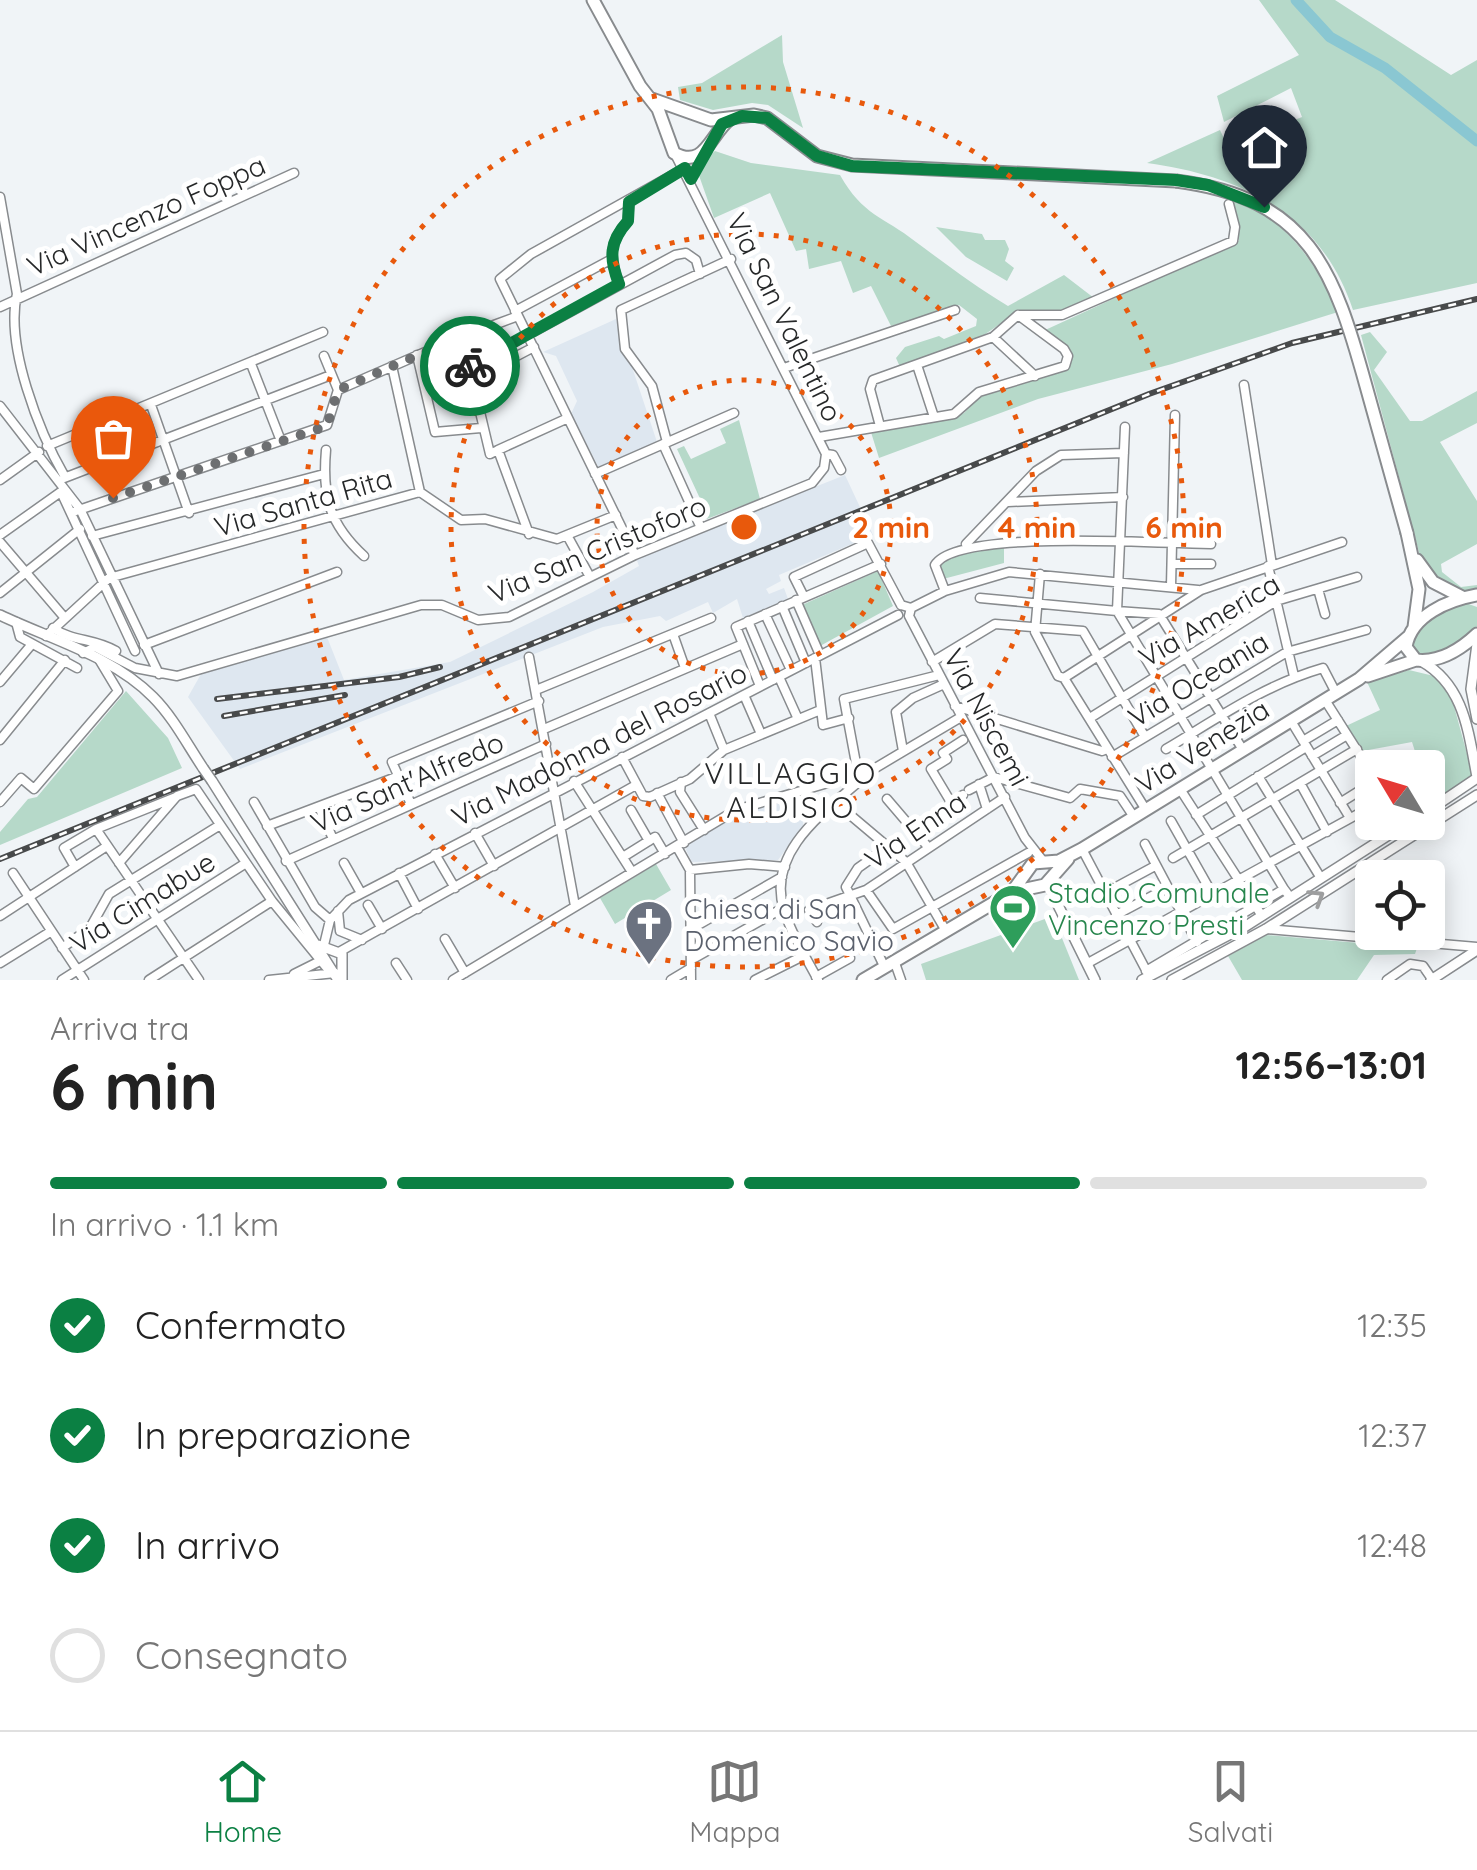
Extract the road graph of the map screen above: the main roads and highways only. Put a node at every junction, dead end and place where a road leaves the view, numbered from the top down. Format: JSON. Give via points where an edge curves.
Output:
{"nodes":[{"id":1,"x":595,"y":3,"type":"edge"},
{"id":2,"x":652,"y":100,"type":"junction"},
{"id":3,"x":693,"y":114,"type":"junction"},
{"id":4,"x":730,"y":118,"type":"junction"},
{"id":5,"x":666,"y":135,"type":"junction"},
{"id":6,"x":711,"y":141,"type":"junction"},
{"id":7,"x":1412,"y":550,"type":"junction"},
{"id":8,"x":1471,"y":598,"type":"edge"},
{"id":9,"x":1410,"y":634,"type":"junction"},
{"id":10,"x":1477,"y":634,"type":"edge"},
{"id":11,"x":1418,"y":661,"type":"junction"},
{"id":12,"x":1359,"y":679,"type":"junction"},
{"id":13,"x":1076,"y":853,"type":"junction"},
{"id":14,"x":1045,"y":862,"type":"junction"},
{"id":15,"x":1028,"y":870,"type":"junction"},
{"id":16,"x":1052,"y":877,"type":"junction"},
{"id":17,"x":1037,"y":886,"type":"junction"},
{"id":18,"x":1012,"y":892,"type":"junction"},
{"id":19,"x":862,"y":980,"type":"edge"}],
"edges":[{"from":1,"to":2,"type":"main road"},
{"from":2,"to":3,"type":"main road"},
{"from":2,"to":5,"type":"main road"},
{"from":3,"to":4,"type":"main road"},
{"from":3,"to":5,"type":"main road","via":[[670,123]]},
{"from":3,"to":6,"type":"main road","via":[[710,126]]},
{"from":4,"to":6,"type":"main road"},
{"from":4,"to":7,"type":"main road","bridge":true,"via":[[767,118],[817,156],[852,166],[1176,180],[1264,207],[1303,239],[1330,274]]},
{"from":5,"to":6,"type":"main road","via":[[674,154],[688,158],[702,154]]},
{"from":7,"to":8,"type":"main road","via":[[1433,582]]},
{"from":7,"to":9,"type":"main road","via":[[1420,600]]},
{"from":8,"to":9,"type":"main road","name":"Via Venezia","via":[[1444,604]]},
{"from":9,"to":11,"type":"main road","via":[[1408,653]]},
{"from":9,"to":12,"type":"main road","name":"Via Venezia"},
{"from":10,"to":11,"type":"main road","name":"Via Venezia","via":[[1454,652]]},
{"from":11,"to":12,"type":"main road","name":"Via Venezia"},
{"from":12,"to":13,"type":"main road","name":"Via Venezia"},
{"from":13,"to":14,"type":"main road"},
{"from":13,"to":16,"type":"main road"},
{"from":14,"to":15,"type":"main road"},
{"from":14,"to":16,"type":"main road"},
{"from":15,"to":17,"type":"main road"},
{"from":15,"to":18,"type":"main road"},
{"from":16,"to":17,"type":"main road"},
{"from":17,"to":18,"type":"main road"},
{"from":18,"to":19,"type":"main road"}]}
